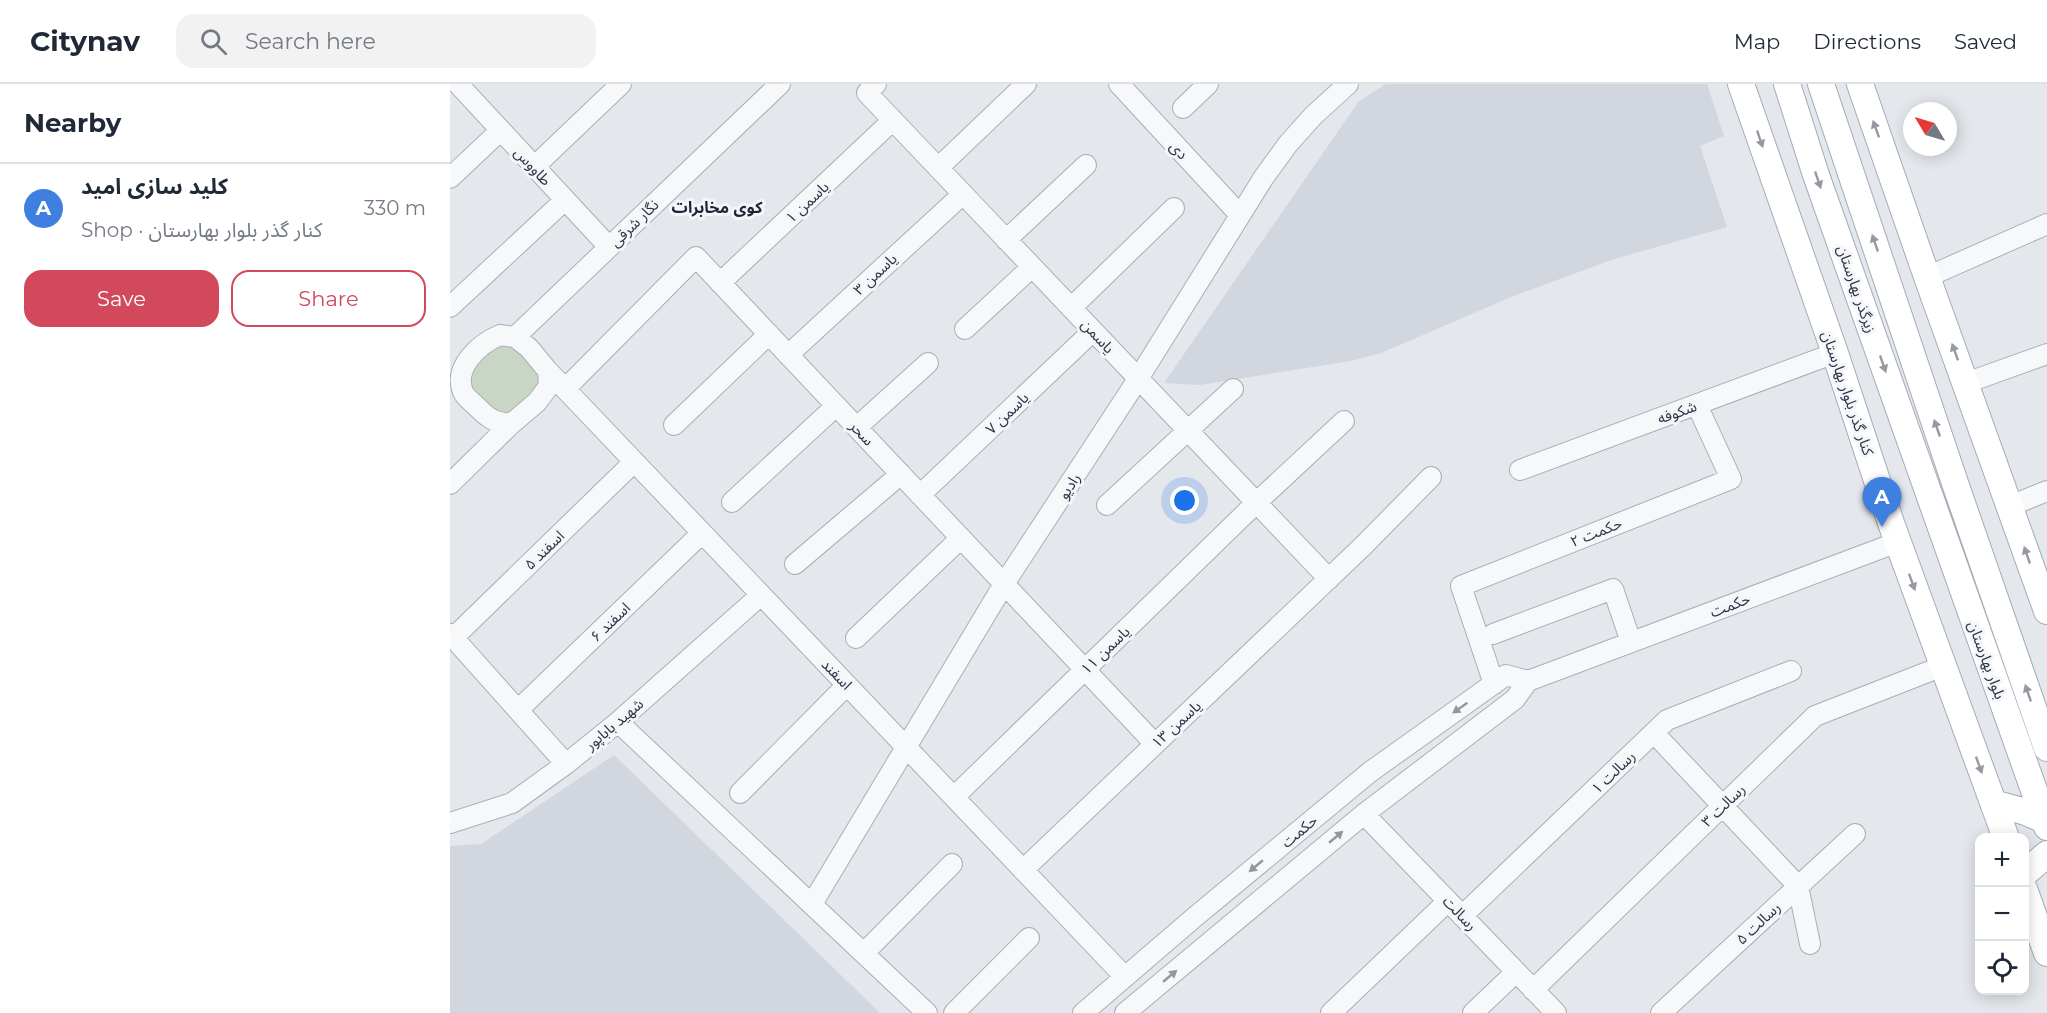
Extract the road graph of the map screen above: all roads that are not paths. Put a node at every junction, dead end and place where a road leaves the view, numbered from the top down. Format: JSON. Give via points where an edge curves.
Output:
{"nodes":[{"id":1,"x":621,"y":84,"type":"edge"},
{"id":2,"x":780,"y":84,"type":"edge"},
{"id":3,"x":1026,"y":84,"type":"edge"},
{"id":4,"x":1119,"y":84,"type":"edge"},
{"id":5,"x":1208,"y":84,"type":"edge"},
{"id":6,"x":1741,"y":84,"type":"edge"},
{"id":7,"x":1787,"y":84,"type":"edge"},
{"id":8,"x":1821,"y":84,"type":"edge"},
{"id":9,"x":1860,"y":84,"type":"edge"},
{"id":10,"x":1344,"y":85,"type":"edge"},
{"id":11,"x":469,"y":88,"type":"edge"},
{"id":12,"x":872,"y":88,"type":"edge"},
{"id":13,"x":1183,"y":108,"type":"dead end"},
{"id":14,"x":893,"y":120,"type":"junction"},
{"id":15,"x":501,"y":130,"type":"junction"},
{"id":16,"x":1086,"y":165,"type":"dead end"},
{"id":17,"x":534,"y":167,"type":"junction"},
{"id":18,"x":938,"y":168,"type":"junction"},
{"id":19,"x":450,"y":178,"type":"edge"},
{"id":20,"x":963,"y":194,"type":"junction"},
{"id":21,"x":565,"y":200,"type":"junction"},
{"id":22,"x":1174,"y":208,"type":"dead end"},
{"id":23,"x":1240,"y":216,"type":"junction"},
{"id":24,"x":2047,"y":224,"type":"edge"},
{"id":25,"x":1006,"y":240,"type":"junction"},
{"id":26,"x":609,"y":247,"type":"junction"},
{"id":27,"x":1032,"y":267,"type":"junction"},
{"id":28,"x":1927,"y":277,"type":"junction"},
{"id":29,"x":720,"y":283,"type":"junction"},
{"id":30,"x":450,"y":307,"type":"edge"},
{"id":31,"x":1071,"y":308,"type":"junction"},
{"id":32,"x":965,"y":329,"type":"dead end"},
{"id":33,"x":1093,"y":331,"type":"junction"},
{"id":34,"x":769,"y":334,"type":"junction"},
{"id":35,"x":515,"y":337,"type":"junction"},
{"id":36,"x":1834,"y":353,"type":"junction"},
{"id":37,"x":788,"y":354,"type":"junction"},
{"id":38,"x":2047,"y":354,"type":"edge"},
{"id":39,"x":927,"y":363,"type":"dead end"},
{"id":40,"x":548,"y":371,"type":"junction"},
{"id":41,"x":456,"y":374,"type":"edge"},
{"id":42,"x":1138,"y":379,"type":"junction"},
{"id":43,"x":1966,"y":384,"type":"junction"},
{"id":44,"x":565,"y":389,"type":"junction"},
{"id":45,"x":1233,"y":389,"type":"dead end"},
{"id":46,"x":1696,"y":405,"type":"junction"},
{"id":47,"x":836,"y":406,"type":"junction"},
{"id":48,"x":1344,"y":421,"type":"dead end"},
{"id":49,"x":512,"y":424,"type":"junction"},
{"id":50,"x":674,"y":425,"type":"dead end"},
{"id":51,"x":857,"y":428,"type":"junction"},
{"id":52,"x":1187,"y":430,"type":"junction"},
{"id":53,"x":634,"y":462,"type":"junction"},
{"id":54,"x":1520,"y":470,"type":"dead end"},
{"id":55,"x":901,"y":474,"type":"junction"},
{"id":56,"x":1431,"y":477,"type":"dead end"},
{"id":57,"x":1955,"y":483,"type":"joint"},
{"id":58,"x":450,"y":484,"type":"edge"},
{"id":59,"x":2047,"y":491,"type":"edge"},
{"id":60,"x":1928,"y":493,"type":"joint"},
{"id":61,"x":920,"y":495,"type":"junction"},
{"id":62,"x":732,"y":502,"type":"dead end"},
{"id":63,"x":1256,"y":503,"type":"junction"},
{"id":64,"x":1107,"y":505,"type":"dead end"},
{"id":65,"x":2010,"y":506,"type":"junction"},
{"id":66,"x":702,"y":533,"type":"junction"},
{"id":67,"x":961,"y":538,"type":"junction"},
{"id":68,"x":1898,"y":542,"type":"junction"},
{"id":69,"x":795,"y":564,"type":"dead end"},
{"id":70,"x":1329,"y":579,"type":"junction"},
{"id":71,"x":1004,"y":584,"type":"junction"},
{"id":72,"x":2043,"y":585,"type":"edge"},
{"id":73,"x":761,"y":595,"type":"junction"},
{"id":74,"x":2047,"y":611,"type":"edge"},
{"id":75,"x":1493,"y":634,"type":"dead end"},
{"id":76,"x":452,"y":636,"type":"edge"},
{"id":77,"x":856,"y":638,"type":"dead end"},
{"id":78,"x":1631,"y":642,"type":"junction"},
{"id":79,"x":1943,"y":666,"type":"junction"},
{"id":80,"x":1085,"y":669,"type":"junction"},
{"id":81,"x":1791,"y":671,"type":"dead end"},
{"id":82,"x":1528,"y":681,"type":"junction"},
{"id":83,"x":1494,"y":684,"type":"junction"},
{"id":84,"x":847,"y":685,"type":"junction"},
{"id":85,"x":518,"y":710,"type":"junction"},
{"id":86,"x":618,"y":722,"type":"junction"},
{"id":87,"x":1654,"y":733,"type":"junction"},
{"id":88,"x":2046,"y":739,"type":"edge"},
{"id":89,"x":1155,"y":744,"type":"junction"},
{"id":90,"x":906,"y":747,"type":"junction"},
{"id":91,"x":566,"y":764,"type":"junction"},
{"id":92,"x":740,"y":793,"type":"dead end"},
{"id":93,"x":954,"y":797,"type":"junction"},
{"id":94,"x":1993,"y":804,"type":"junction"},
{"id":95,"x":1723,"y":806,"type":"junction"},
{"id":96,"x":1364,"y":814,"type":"junction"},
{"id":97,"x":2046,"y":823,"type":"edge"},
{"id":98,"x":450,"y":824,"type":"edge"},
{"id":99,"x":2004,"y":833,"type":"edge"},
{"id":100,"x":1855,"y":834,"type":"dead end"},
{"id":101,"x":2047,"y":854,"type":"edge"},
{"id":102,"x":952,"y":864,"type":"dead end"},
{"id":103,"x":1023,"y":870,"type":"junction"},
{"id":104,"x":2029,"y":870,"type":"edge"},
{"id":105,"x":1798,"y":886,"type":"junction"},
{"id":106,"x":1448,"y":901,"type":"junction"},
{"id":107,"x":2029,"y":901,"type":"edge"},
{"id":108,"x":812,"y":904,"type":"junction"},
{"id":109,"x":1462,"y":916,"type":"junction"},
{"id":110,"x":1029,"y":938,"type":"dead end"},
{"id":111,"x":1810,"y":944,"type":"dead end"},
{"id":112,"x":864,"y":953,"type":"junction"},
{"id":113,"x":2047,"y":953,"type":"edge"},
{"id":114,"x":1516,"y":972,"type":"junction"},
{"id":115,"x":1125,"y":977,"type":"junction"},
{"id":116,"x":1533,"y":990,"type":"junction"},
{"id":117,"x":1148,"y":1006,"type":"edge"},
{"id":118,"x":927,"y":1013,"type":"edge"},
{"id":119,"x":954,"y":1013,"type":"edge"},
{"id":120,"x":1083,"y":1013,"type":"edge"},
{"id":121,"x":1125,"y":1013,"type":"edge"},
{"id":122,"x":1330,"y":1013,"type":"edge"},
{"id":123,"x":1473,"y":1013,"type":"edge"},
{"id":124,"x":1556,"y":1013,"type":"edge"},
{"id":125,"x":1661,"y":1013,"type":"edge"}],
"edges":[{"from":1,"to":17,"type":"street"},
{"from":2,"to":26,"type":"street","name":"نگار شرقی"},
{"from":3,"to":18,"type":"street"},
{"from":4,"to":23,"type":"street","name":"دی"},
{"from":5,"to":13,"type":"street"},
{"from":6,"to":36,"type":"main road","name":"کنار گذر بلوار بهارستان","one_way":true},
{"from":7,"to":60,"type":"main road","name":"زیرگذر بهارستان","one_way":true},
{"from":57,"to":8,"type":"main road","name":"زیرگذر بهارستان","one_way":true},
{"from":28,"to":9,"type":"main road","one_way":true},
{"from":10,"to":23,"type":"street","name":"رادیو","via":[[1288,144]]},
{"from":11,"to":15,"type":"street","name":"طاووس"},
{"from":12,"to":14,"type":"street","name":"یاسمن"},
{"from":14,"to":18,"type":"street","name":"یاسمن"},
{"from":14,"to":29,"type":"street","name":"یاسمن ۱"},
{"from":15,"to":17,"type":"street","name":"طاووس"},
{"from":15,"to":19,"type":"street"},
{"from":16,"to":25,"type":"street"},
{"from":17,"to":21,"type":"street","name":"طاووس"},
{"from":18,"to":20,"type":"street","name":"یاسمن"},
{"from":20,"to":25,"type":"street","name":"یاسمن"},
{"from":20,"to":37,"type":"street","name":"یاسمن ۳"},
{"from":21,"to":26,"type":"street","name":"طاووس"},
{"from":21,"to":30,"type":"street"},
{"from":22,"to":31,"type":"street"},
{"from":23,"to":42,"type":"street","name":"رادیو"},
{"from":24,"to":28,"type":"street"},
{"from":25,"to":27,"type":"street","name":"یاسمن"},
{"from":26,"to":35,"type":"street","name":"نگار شرقی"},
{"from":27,"to":31,"type":"street","name":"یاسمن"},
{"from":27,"to":32,"type":"street"},
{"from":43,"to":28,"type":"main road","one_way":true},
{"from":29,"to":34,"type":"street","name":"سحر"},
{"from":29,"to":44,"type":"street","name":"سحر","via":[[696,257]]},
{"from":31,"to":33,"type":"street","name":"یاسمن"},
{"from":33,"to":42,"type":"street","name":"یاسمن"},
{"from":33,"to":61,"type":"street","name":"یاسمن ۷"},
{"from":34,"to":37,"type":"street","name":"سحر"},
{"from":34,"to":50,"type":"street"},
{"from":35,"to":40,"type":"street"},
{"from":35,"to":41,"type":"street","via":[[500,335],[488,340]]},
{"from":36,"to":46,"type":"street","name":"شکوفه"},
{"from":36,"to":68,"type":"main road","name":"کنار گذر بلوار بهارستان"},
{"from":37,"to":47,"type":"street","name":"سحر"},
{"from":38,"to":43,"type":"street"},
{"from":39,"to":51,"type":"street"},
{"from":40,"to":44,"type":"street","name":"اسفند"},
{"from":40,"to":49,"type":"street","via":[[549,386]]},
{"from":41,"to":49,"type":"street","via":[[464,393],[486,416],[495,422]]},
{"from":42,"to":52,"type":"street","name":"یاسمن"},
{"from":42,"to":71,"type":"street","name":"رادیو"},
{"from":43,"to":65,"type":"main road"},
{"from":44,"to":53,"type":"street","name":"اسفند"},
{"from":45,"to":52,"type":"street"},
{"from":46,"to":54,"type":"street","name":"شکوفه"},
{"from":46,"to":83,"type":"street","name":"حکمت ۲","via":[[1731,478],[1461,586]]},
{"from":47,"to":51,"type":"street","name":"سحر"},
{"from":47,"to":62,"type":"street"},
{"from":48,"to":63,"type":"street","name":"یاسمن ۱۱"},
{"from":49,"to":58,"type":"street"},
{"from":51,"to":55,"type":"street","name":"سحر"},
{"from":52,"to":63,"type":"street","name":"یاسمن"},
{"from":52,"to":64,"type":"street"},
{"from":53,"to":66,"type":"street","name":"اسفند"},
{"from":53,"to":76,"type":"street","name":"اسفند ۵"},
{"from":55,"to":61,"type":"street","name":"سحر"},
{"from":55,"to":69,"type":"street"},
{"from":56,"to":70,"type":"street","name":"یاسمن ۱۳"},
{"from":88,"to":57,"type":"main road","name":"بلوار بهارستان","one_way":true},
{"from":59,"to":65,"type":"street"},
{"from":60,"to":97,"type":"main road","name":"بلوار بهارستان"},
{"from":61,"to":67,"type":"street","name":"سحر"},
{"from":63,"to":70,"type":"street","name":"یاسمن"},
{"from":63,"to":80,"type":"street","name":"یاسمن ۱۱"},
{"from":72,"to":65,"type":"main road","one_way":true},
{"from":66,"to":73,"type":"street","name":"اسفند"},
{"from":66,"to":85,"type":"street","name":"اسفند ۶"},
{"from":67,"to":71,"type":"street","name":"سحر"},
{"from":67,"to":77,"type":"street"},
{"from":68,"to":78,"type":"street","name":"حکمت"},
{"from":68,"to":79,"type":"main road","name":"کنار گذر بلوار بهارستان","one_way":true},
{"from":70,"to":89,"type":"street","name":"یاسمن ۱۳"},
{"from":71,"to":80,"type":"street","name":"سحر"},
{"from":71,"to":90,"type":"street","name":"رادیو"},
{"from":72,"to":74,"type":"main road"},
{"from":73,"to":84,"type":"street","name":"اسفند"},
{"from":73,"to":86,"type":"street","name":"شهید باباپور"},
{"from":75,"to":78,"type":"street","via":[[1613,589]]},
{"from":76,"to":85,"type":"street"},
{"from":78,"to":82,"type":"street","name":"حکمت"},
{"from":79,"to":94,"type":"main road","name":"کنار گذر بلوار بهارستان","one_way":true},
{"from":79,"to":95,"type":"street","name":"رسالت ۳","via":[[1815,716]]},
{"from":80,"to":89,"type":"street","name":"سحر"},
{"from":80,"to":93,"type":"street","name":"یاسمن ۱۱"},
{"from":81,"to":87,"type":"street","name":"رسالت ۱","via":[[1667,720]]},
{"from":82,"to":83,"type":"street","name":"حکمت","via":[[1506,675]]},
{"from":82,"to":96,"type":"street","name":"حکمت","via":[[1515,699]]},
{"from":83,"to":115,"type":"street","name":"حکمت","one_way":true,"via":[[1371,772]]},
{"from":84,"to":90,"type":"street","name":"اسفند"},
{"from":84,"to":92,"type":"street"},
{"from":85,"to":91,"type":"street"},
{"from":86,"to":91,"type":"street","name":"شهید باباپور"},
{"from":86,"to":108,"type":"street"},
{"from":87,"to":95,"type":"street"},
{"from":87,"to":109,"type":"street","name":"رسالت ۱"},
{"from":89,"to":103,"type":"street","name":"یاسمن ۱۳"},
{"from":90,"to":93,"type":"street","name":"اسفند"},
{"from":90,"to":108,"type":"street","name":"رادیو"},
{"from":91,"to":98,"type":"street","name":"شهید باباپور","via":[[513,802]]},
{"from":93,"to":103,"type":"street","name":"اسفند"},
{"from":94,"to":97,"type":"main road","via":[[2026,812]]},
{"from":94,"to":99,"type":"main road","name":"کنار گذر بلوار بهارستان"},
{"from":95,"to":105,"type":"street"},
{"from":95,"to":116,"type":"street","name":"رسالت ۳"},
{"from":96,"to":106,"type":"street","name":"رسالت"},
{"from":117,"to":96,"type":"street","name":"حکمت","one_way":true},
{"from":100,"to":105,"type":"street","name":"رسالت ۵"},
{"from":101,"to":104,"type":"main road"},
{"from":102,"to":112,"type":"street"},
{"from":103,"to":115,"type":"street","name":"اسفند"},
{"from":105,"to":111,"type":"street"},
{"from":105,"to":125,"type":"street","name":"رسالت ۵"},
{"from":106,"to":109,"type":"street","name":"رسالت"},
{"from":106,"to":122,"type":"street"},
{"from":107,"to":113,"type":"main road"},
{"from":108,"to":112,"type":"street"},
{"from":109,"to":114,"type":"street","name":"رسالت"},
{"from":110,"to":119,"type":"street"},
{"from":112,"to":118,"type":"street"},
{"from":114,"to":116,"type":"street","name":"رسالت"},
{"from":114,"to":123,"type":"street"},
{"from":115,"to":120,"type":"street","name":"حکمت"},
{"from":116,"to":124,"type":"street","name":"رسالت"},
{"from":117,"to":121,"type":"street","name":"حکمت"}]}
